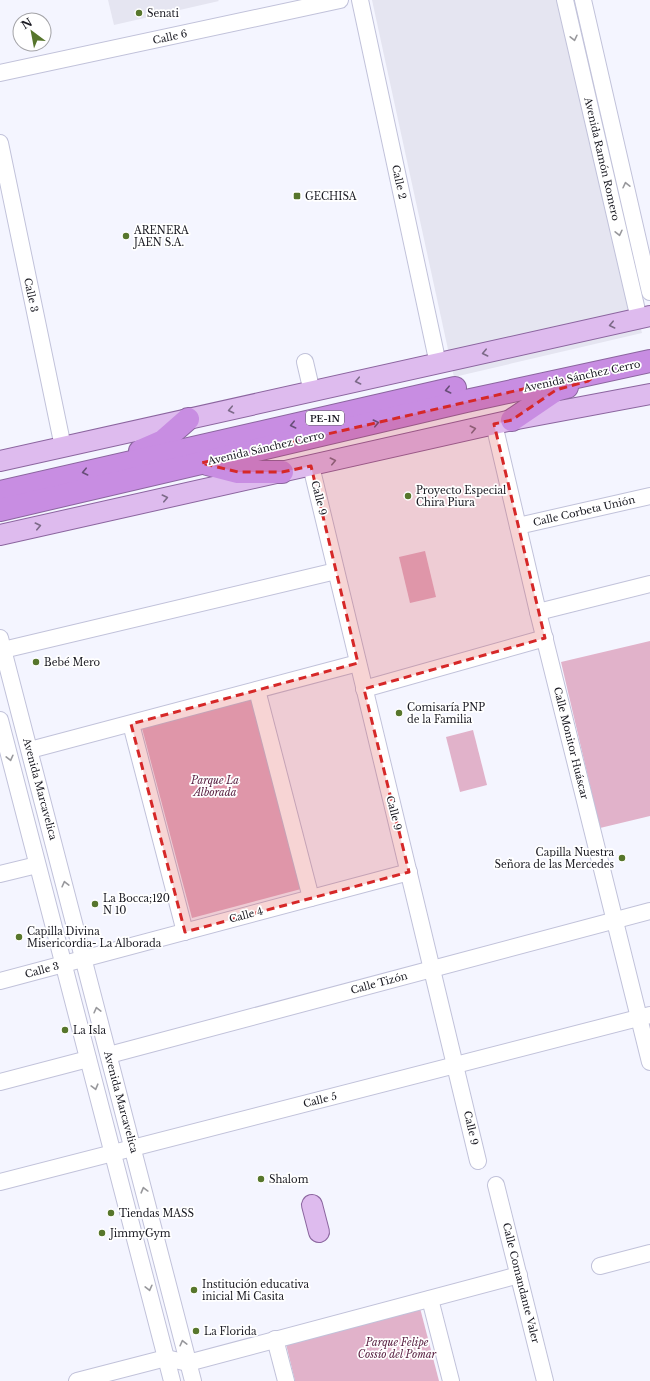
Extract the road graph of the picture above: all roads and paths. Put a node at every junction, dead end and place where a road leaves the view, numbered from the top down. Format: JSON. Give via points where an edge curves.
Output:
{"nodes":[{"id":1,"x":340,"y":0,"type":"edge"},
{"id":2,"x":360,"y":0,"type":"edge"},
{"id":3,"x":565,"y":0,"type":"edge"},
{"id":4,"x":583,"y":0,"type":"edge"},
{"id":5,"x":0,"y":73,"type":"edge"},
{"id":6,"x":0,"y":143,"type":"edge"},
{"id":7,"x":650,"y":292,"type":"edge"},
{"id":8,"x":644,"y":317,"type":"edge"},
{"id":9,"x":650,"y":347,"type":"edge"},
{"id":10,"x":650,"y":361,"type":"edge"},
{"id":11,"x":304,"y":362,"type":"dead end"},
{"id":12,"x":438,"y":364,"type":"junction"},
{"id":13,"x":602,"y":371,"type":"junction"},
{"id":14,"x":312,"y":392,"type":"junction"},
{"id":15,"x":649,"y":398,"type":"edge"},
{"id":16,"x":188,"y":419,"type":"junction"},
{"id":17,"x":503,"y":422,"type":"junction"},
{"id":18,"x":63,"y":447,"type":"junction"},
{"id":19,"x":0,"y":461,"type":"edge"},
{"id":20,"x":201,"y":463,"type":"junction"},
{"id":21,"x":109,"y":466,"type":"junction"},
{"id":22,"x":311,"y":466,"type":"junction"},
{"id":23,"x":282,"y":472,"type":"junction"},
{"id":24,"x":0,"y":492,"type":"edge"},
{"id":25,"x":650,"y":496,"type":"edge"},
{"id":26,"x":0,"y":510,"type":"edge"},
{"id":27,"x":518,"y":526,"type":"junction"},
{"id":28,"x":0,"y":535,"type":"edge"},
{"id":29,"x":336,"y":571,"type":"junction"},
{"id":30,"x":650,"y":584,"type":"edge"},
{"id":31,"x":538,"y":612,"type":"junction"},
{"id":32,"x":544,"y":638,"type":"junction"},
{"id":33,"x":2,"y":644,"type":"edge"},
{"id":34,"x":358,"y":663,"type":"junction"},
{"id":35,"x":364,"y":689,"type":"junction"},
{"id":36,"x":257,"y":690,"type":"junction"},
{"id":37,"x":0,"y":720,"type":"edge"},
{"id":38,"x":131,"y":724,"type":"junction"},
{"id":39,"x":30,"y":750,"type":"junction"},
{"id":40,"x":39,"y":784,"type":"junction"},
{"id":41,"x":18,"y":790,"type":"junction"},
{"id":42,"x":37,"y":865,"type":"junction"},
{"id":43,"x":409,"y":872,"type":"junction"},
{"id":44,"x":0,"y":874,"type":"edge"},
{"id":45,"x":311,"y":898,"type":"junction"},
{"id":46,"x":650,"y":911,"type":"edge"},
{"id":47,"x":615,"y":920,"type":"junction"},
{"id":48,"x":185,"y":932,"type":"junction"},
{"id":49,"x":84,"y":958,"type":"junction"},
{"id":50,"x":63,"y":965,"type":"junction"},
{"id":51,"x":432,"y":969,"type":"junction"},
{"id":52,"x":0,"y":981,"type":"edge"},
{"id":53,"x":644,"y":1017,"type":"edge"},
{"id":54,"x":109,"y":1055,"type":"junction"},
{"id":55,"x":88,"y":1060,"type":"junction"},
{"id":56,"x":650,"y":1062,"type":"edge"},
{"id":57,"x":456,"y":1065,"type":"junction"},
{"id":58,"x":0,"y":1082,"type":"edge"},
{"id":59,"x":133,"y":1148,"type":"junction"},
{"id":60,"x":112,"y":1153,"type":"junction"},
{"id":61,"x":478,"y":1161,"type":"dead end"},
{"id":62,"x":0,"y":1182,"type":"edge"},
{"id":63,"x":496,"y":1186,"type":"dead end"},
{"id":64,"x":312,"y":1205,"type":"dead end"},
{"id":65,"x":319,"y":1232,"type":"dead end"},
{"id":66,"x":650,"y":1253,"type":"edge"},
{"id":67,"x":600,"y":1266,"type":"dead end"},
{"id":68,"x":519,"y":1275,"type":"junction"},
{"id":69,"x":430,"y":1299,"type":"junction"},
{"id":70,"x":275,"y":1339,"type":"junction"},
{"id":71,"x":166,"y":1358,"type":"junction"},
{"id":72,"x":188,"y":1363,"type":"junction"},
{"id":73,"x":76,"y":1381,"type":"edge"},
{"id":74,"x":172,"y":1381,"type":"edge"},
{"id":75,"x":193,"y":1381,"type":"edge"},
{"id":76,"x":286,"y":1381,"type":"edge"},
{"id":77,"x":451,"y":1381,"type":"edge"},
{"id":78,"x":545,"y":1381,"type":"edge"}],
"edges":[{"from":1,"to":5,"type":"street","name":"Calle 6"},
{"from":2,"to":12,"type":"street","name":"Calle 2"},
{"from":3,"to":8,"type":"street","name":"Avenida Ramón Romero","one_way":true},
{"from":7,"to":4,"type":"street","name":"Avenida Ramón Romero","one_way":true},
{"from":6,"to":18,"type":"street","name":"Calle 3"},
{"from":8,"to":12,"type":"main road","one_way":true},
{"from":9,"to":21,"type":"highway","name":"Avenida Sánchez Cerro","number":"PE-1N","one_way":true},
{"from":10,"to":13,"type":"highway","name":"Avenida Sánchez Cerro","number":"PE-1N"},
{"from":11,"to":14,"type":"street"},
{"from":12,"to":14,"type":"main road","one_way":true},
{"from":13,"to":17,"type":"highway","via":[[588,382],[556,390]]},
{"from":20,"to":13,"type":"highway","name":"Avenida Sánchez Cerro","number":"PE-1N","one_way":true},
{"from":14,"to":16,"type":"main road","one_way":true},
{"from":15,"to":17,"type":"main road"},
{"from":16,"to":18,"type":"main road"},
{"from":16,"to":21,"type":"highway","via":[[155,446],[122,458]]},
{"from":22,"to":17,"type":"main road","one_way":true},
{"from":17,"to":27,"type":"street","name":"Calle Monitor Huáscar"},
{"from":18,"to":19,"type":"main road"},
{"from":20,"to":23,"type":"highway","via":[[238,472]]},
{"from":20,"to":26,"type":"highway","name":"Avenida Sánchez Cerro","number":"PE-1N"},
{"from":21,"to":24,"type":"highway","name":"Avenida Sánchez Cerro","number":"PE-1N","one_way":true},
{"from":22,"to":23,"type":"main road"},
{"from":22,"to":29,"type":"street","name":"Calle 9"},
{"from":28,"to":23,"type":"main road","one_way":true},
{"from":25,"to":27,"type":"street","name":"Calle Corbeta Unión"},
{"from":27,"to":31,"type":"street","name":"Calle Monitor Huáscar"},
{"from":29,"to":33,"type":"street"},
{"from":29,"to":34,"type":"street","name":"Calle 9"},
{"from":30,"to":31,"type":"street"},
{"from":31,"to":32,"type":"street","name":"Calle Monitor Huáscar"},
{"from":32,"to":35,"type":"street"},
{"from":32,"to":47,"type":"street","name":"Calle Monitor Huáscar"},
{"from":33,"to":39,"type":"street","name":"Avenida Marcavelica"},
{"from":34,"to":35,"type":"street","name":"Calle 9"},
{"from":34,"to":36,"type":"street"},
{"from":35,"to":43,"type":"street","name":"Calle 9"},
{"from":36,"to":38,"type":"street"},
{"from":36,"to":45,"type":"street"},
{"from":37,"to":41,"type":"street","name":"Avenida Marcavelica","one_way":true},
{"from":38,"to":39,"type":"street"},
{"from":38,"to":48,"type":"street"},
{"from":39,"to":40,"type":"street","name":"Avenida Marcavelica"},
{"from":40,"to":41,"type":"street"},
{"from":49,"to":40,"type":"street","name":"Avenida Marcavelica","one_way":true},
{"from":41,"to":42,"type":"street","name":"Avenida Marcavelica"},
{"from":42,"to":44,"type":"street"},
{"from":42,"to":50,"type":"street","name":"Avenida Marcavelica"},
{"from":43,"to":45,"type":"street","name":"Calle 4"},
{"from":43,"to":51,"type":"street","name":"Calle 9"},
{"from":45,"to":48,"type":"street","name":"Calle 4"},
{"from":46,"to":47,"type":"street","name":"Calle Tizón"},
{"from":47,"to":51,"type":"street","name":"Calle Tizón"},
{"from":47,"to":53,"type":"street","name":"Calle Monitor Huáscar"},
{"from":48,"to":49,"type":"street","name":"Calle 4"},
{"from":49,"to":50,"type":"street","name":"Calle 3"},
{"from":54,"to":49,"type":"street","name":"Avenida Marcavelica","one_way":true},
{"from":50,"to":52,"type":"street","name":"Calle 3"},
{"from":50,"to":55,"type":"street","name":"Avenida Marcavelica"},
{"from":51,"to":54,"type":"street","name":"Calle Tizón"},
{"from":51,"to":57,"type":"street","name":"Calle 9"},
{"from":53,"to":56,"type":"street","name":"Calle Monitor Huáscar"},
{"from":53,"to":57,"type":"street","name":"Calle 5"},
{"from":54,"to":59,"type":"street","name":"Avenida Marcavelica"},
{"from":55,"to":58,"type":"street"},
{"from":55,"to":60,"type":"street","name":"Avenida Marcavelica","one_way":true},
{"from":57,"to":59,"type":"street","name":"Calle 5"},
{"from":57,"to":61,"type":"street","name":"Calle 9"},
{"from":59,"to":60,"type":"street","name":"Calle 5"},
{"from":72,"to":59,"type":"street","name":"Avenida Marcavelica","one_way":true},
{"from":60,"to":62,"type":"street","name":"Calle 5"},
{"from":60,"to":71,"type":"street","name":"Avenida Marcavelica","one_way":true},
{"from":63,"to":68,"type":"street","name":"Calle Comandante Valer"},
{"from":64,"to":65,"type":"main road"},
{"from":66,"to":67,"type":"street"},
{"from":68,"to":69,"type":"street"},
{"from":68,"to":78,"type":"street","name":"Calle Comandante Valer"},
{"from":69,"to":70,"type":"street"},
{"from":69,"to":77,"type":"street"},
{"from":70,"to":72,"type":"street"},
{"from":70,"to":76,"type":"street"},
{"from":71,"to":72,"type":"street"},
{"from":71,"to":73,"type":"street"},
{"from":71,"to":74,"type":"street","name":"Avenida Marcavelica"},
{"from":72,"to":75,"type":"street","name":"Avenida Marcavelica"}]}
